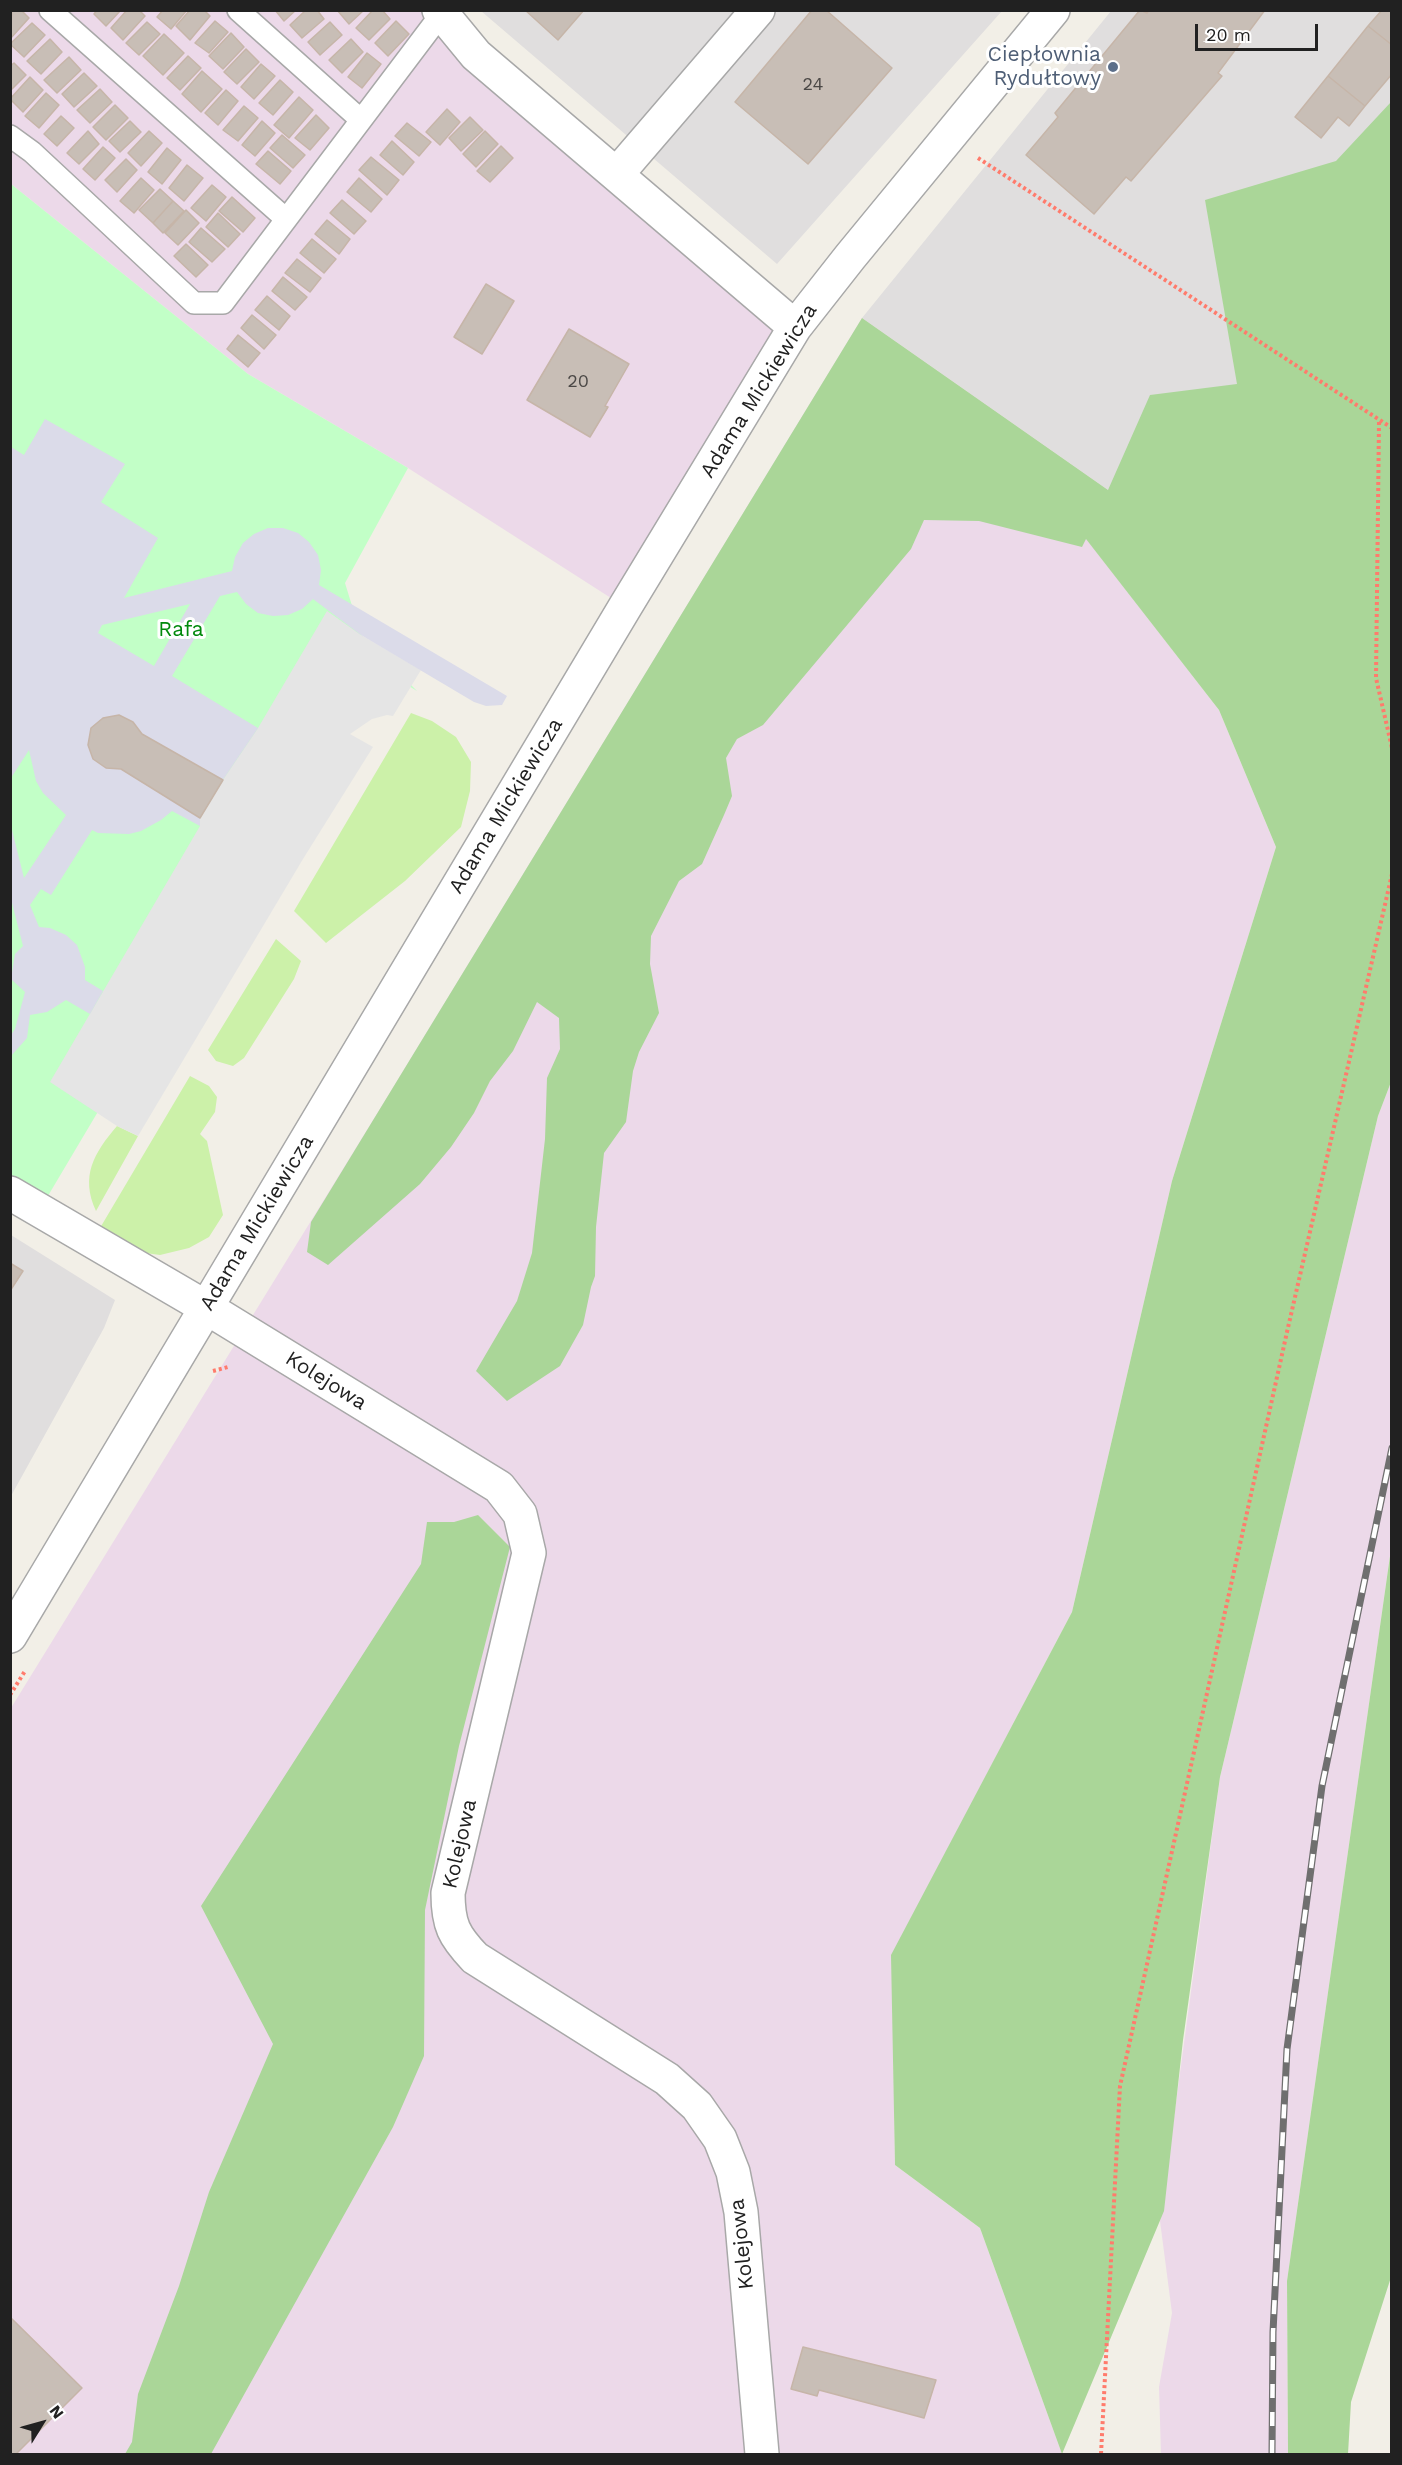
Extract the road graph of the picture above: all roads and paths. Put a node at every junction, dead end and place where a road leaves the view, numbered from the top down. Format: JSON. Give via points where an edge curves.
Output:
{"nodes":[{"id":1,"x":50,"y":10,"type":"edge"},
{"id":2,"x":238,"y":10,"type":"edge"},
{"id":3,"x":758,"y":10,"type":"edge"},
{"id":4,"x":1053,"y":10,"type":"edge"},
{"id":5,"x":442,"y":11,"type":"edge"},
{"id":6,"x":361,"y":120,"type":"junction"},
{"id":7,"x":10,"y":136,"type":"edge"},
{"id":8,"x":947,"y":138,"type":"junction"},
{"id":9,"x":617,"y":174,"type":"junction"},
{"id":10,"x":286,"y":219,"type":"junction"},
{"id":11,"x":795,"y":327,"type":"junction"},
{"id":12,"x":1380,"y":422,"type":"junction"},
{"id":13,"x":1392,"y":428,"type":"edge"},
{"id":14,"x":1392,"y":748,"type":"edge"},
{"id":15,"x":1392,"y":873,"type":"edge"},
{"id":16,"x":10,"y":1194,"type":"edge"},
{"id":17,"x":207,"y":1308,"type":"junction"},
{"id":18,"x":10,"y":1636,"type":"edge"},
{"id":19,"x":762,"y":2454,"type":"edge"},
{"id":20,"x":1101,"y":2454,"type":"edge"}],
"edges":[{"from":1,"to":10,"type":"lane"},
{"from":2,"to":6,"type":"lane"},
{"from":3,"to":9,"type":"street"},
{"from":4,"to":8,"type":"street","name":"Adama Mickiewicza"},
{"from":5,"to":6,"type":"lane"},
{"from":5,"to":9,"type":"street","via":[[476,55]]},
{"from":6,"to":10,"type":"lane"},
{"from":7,"to":10,"type":"lane","via":[[194,303],[223,303]]},
{"from":8,"to":11,"type":"street","name":"Adama Mickiewicza"},
{"from":8,"to":12,"type":"path"},
{"from":9,"to":11,"type":"street"},
{"from":11,"to":17,"type":"street","name":"Adama Mickiewicza"},
{"from":12,"to":13,"type":"path"},
{"from":12,"to":14,"type":"path","via":[[1376,678]]},
{"from":15,"to":20,"type":"path","via":[[1120,2086]]},
{"from":16,"to":17,"type":"street","name":"Kolejowa"},
{"from":17,"to":18,"type":"street","name":"Adama Mickiewicza"},
{"from":17,"to":19,"type":"street","name":"Kolejowa","via":[[499,1487],[520,1514],[529,1553],[448,1893],[448,1914],[456,1938],[475,1958],[667,2079],[697,2106],[720,2139],[733,2172],[741,2212]]}]}
